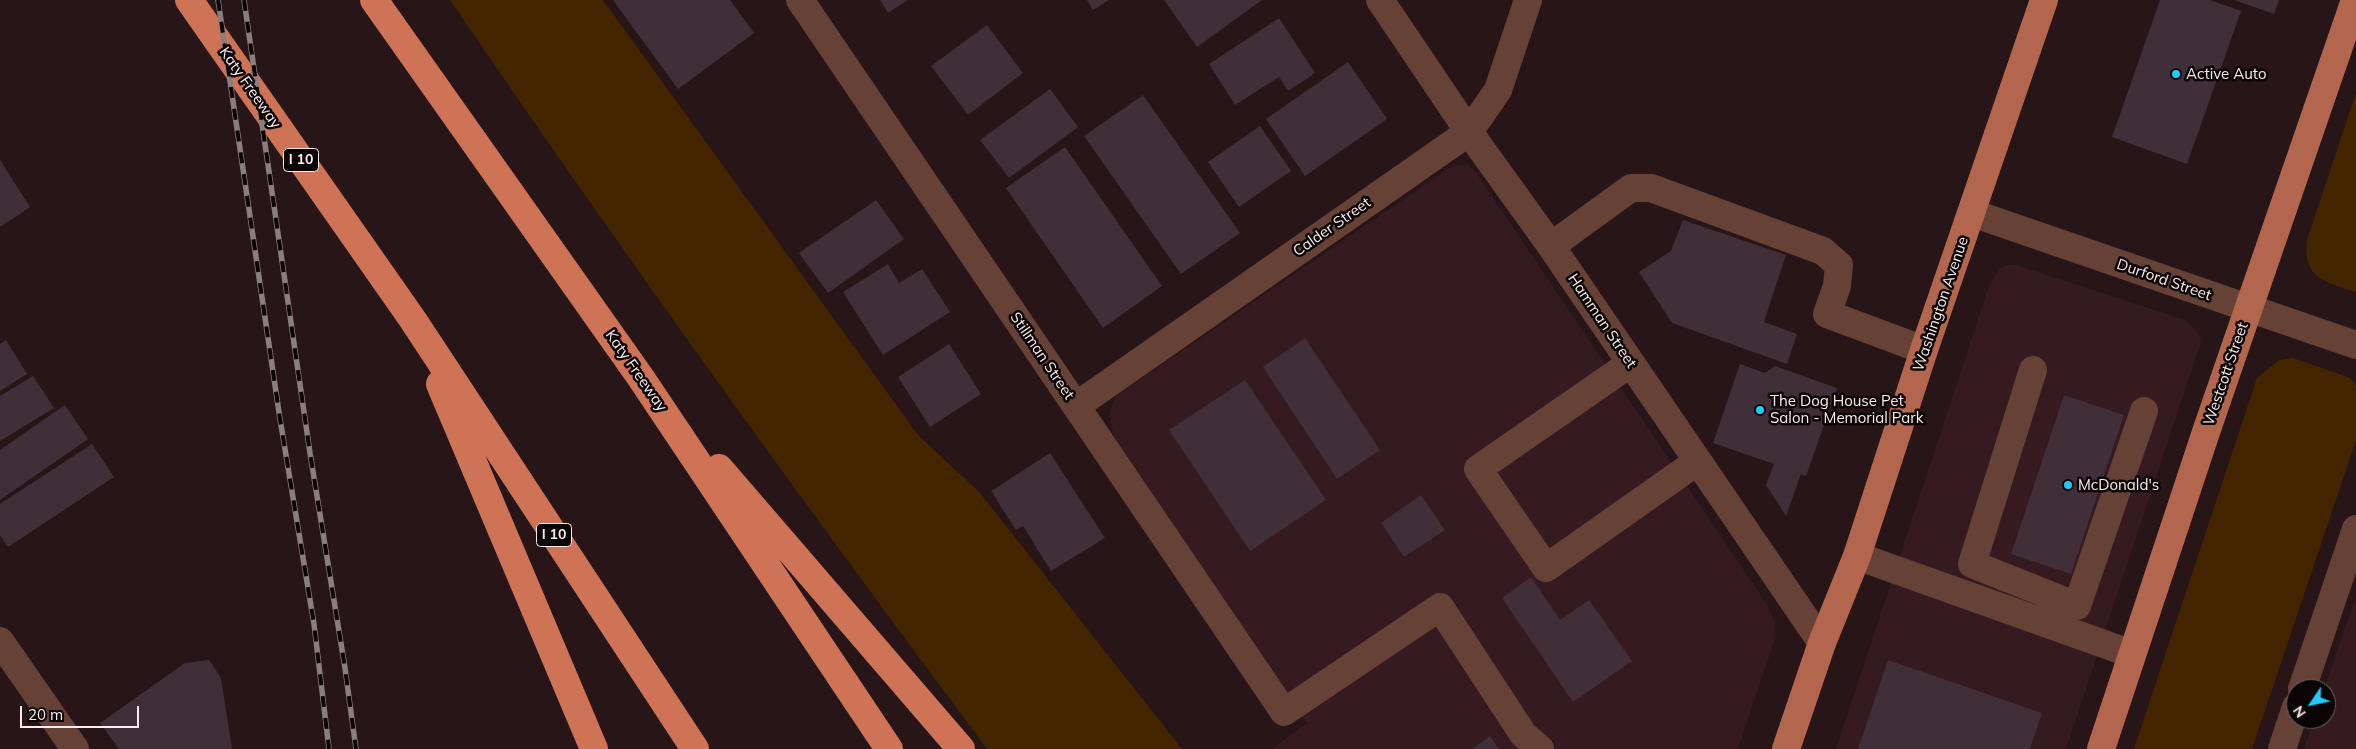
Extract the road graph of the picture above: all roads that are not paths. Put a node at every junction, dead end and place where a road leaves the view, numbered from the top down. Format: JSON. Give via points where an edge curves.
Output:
{"nodes":[{"id":1,"x":189,"y":0,"type":"edge"},
{"id":2,"x":374,"y":0,"type":"edge"},
{"id":3,"x":800,"y":0,"type":"edge"},
{"id":4,"x":1380,"y":0,"type":"edge"},
{"id":5,"x":1528,"y":0,"type":"edge"},
{"id":6,"x":2044,"y":0,"type":"edge"},
{"id":7,"x":2355,"y":0,"type":"edge"},
{"id":8,"x":1469,"y":132,"type":"junction"},
{"id":9,"x":1972,"y":213,"type":"junction"},
{"id":10,"x":1551,"y":246,"type":"junction"},
{"id":11,"x":2249,"y":310,"type":"junction"},
{"id":12,"x":413,"y":320,"type":"junction"},
{"id":13,"x":2356,"y":345,"type":"edge"},
{"id":14,"x":1924,"y":350,"type":"junction"},
{"id":15,"x":1631,"y":363,"type":"junction"},
{"id":16,"x":2033,"y":370,"type":"dead end"},
{"id":17,"x":641,"y":378,"type":"junction"},
{"id":18,"x":1076,"y":406,"type":"junction"},
{"id":19,"x":2144,"y":411,"type":"dead end"},
{"id":20,"x":1698,"y":461,"type":"junction"},
{"id":21,"x":2356,"y":529,"type":"edge"},
{"id":22,"x":1857,"y":556,"type":"junction"},
{"id":23,"x":0,"y":641,"type":"edge"},
{"id":24,"x":1822,"y":643,"type":"junction"},
{"id":25,"x":2132,"y":654,"type":"junction"},
{"id":26,"x":2305,"y":679,"type":"edge"},
{"id":27,"x":2289,"y":729,"type":"edge"},
{"id":28,"x":75,"y":749,"type":"edge"},
{"id":29,"x":594,"y":749,"type":"edge"},
{"id":30,"x":695,"y":749,"type":"edge"},
{"id":31,"x":889,"y":749,"type":"edge"},
{"id":32,"x":961,"y":749,"type":"edge"},
{"id":33,"x":1540,"y":749,"type":"edge"},
{"id":34,"x":1786,"y":749,"type":"edge"},
{"id":35,"x":2101,"y":749,"type":"edge"},
{"id":36,"x":2282,"y":749,"type":"edge"}],
"edges":[{"from":1,"to":12,"type":"highway","name":"Katy Freeway","number":"I 10"},
{"from":2,"to":17,"type":"highway","name":"Katy Freeway"},
{"from":3,"to":18,"type":"street","name":"Stillman Street"},
{"from":4,"to":8,"type":"street","name":"Hamman Street"},
{"from":5,"to":8,"type":"street","name":"Calder Street","via":[[1498,90]]},
{"from":6,"to":9,"type":"main road","name":"Washington Avenue"},
{"from":7,"to":11,"type":"main road","name":"Westcott Street"},
{"from":8,"to":10,"type":"street","name":"Hamman Street"},
{"from":8,"to":18,"type":"street","name":"Calder Street"},
{"from":9,"to":11,"type":"street","name":"Durford Street"},
{"from":9,"to":14,"type":"main road","name":"Washington Avenue"},
{"from":10,"to":14,"type":"street","via":[[1631,188],[1651,188],[1823,251],[1839,265],[1837,286],[1827,314]]},
{"from":10,"to":15,"type":"street","name":"Hamman Street"},
{"from":11,"to":13,"type":"street","name":"Durford Street"},
{"from":11,"to":25,"type":"main road","name":"Westcott Street"},
{"from":12,"to":29,"type":"highway"},
{"from":12,"to":30,"type":"highway","name":"Katy Freeway","number":"I 10"},
{"from":14,"to":22,"type":"main road","name":"Washington Avenue"},
{"from":15,"to":20,"type":"street","name":"Hamman Street"},
{"from":15,"to":20,"type":"street","via":[[1478,469],[1546,568]]},
{"from":16,"to":19,"type":"street","via":[[1972,564],[2077,606]]},
{"from":17,"to":31,"type":"highway","name":"Katy Freeway"},
{"from":17,"to":32,"type":"highway"},
{"from":18,"to":33,"type":"street","name":"Stillman Street","via":[[1284,712],[1440,607],[1523,734]]},
{"from":20,"to":24,"type":"street","name":"Hamman Street"},
{"from":21,"to":26,"type":"street"},
{"from":22,"to":24,"type":"main road","name":"Washington Avenue"},
{"from":22,"to":25,"type":"street"},
{"from":23,"to":28,"type":"street"},
{"from":24,"to":34,"type":"main road","name":"Washington Avenue"},
{"from":25,"to":35,"type":"main road","name":"Westcott Street"},
{"from":27,"to":36,"type":"street"}]}
